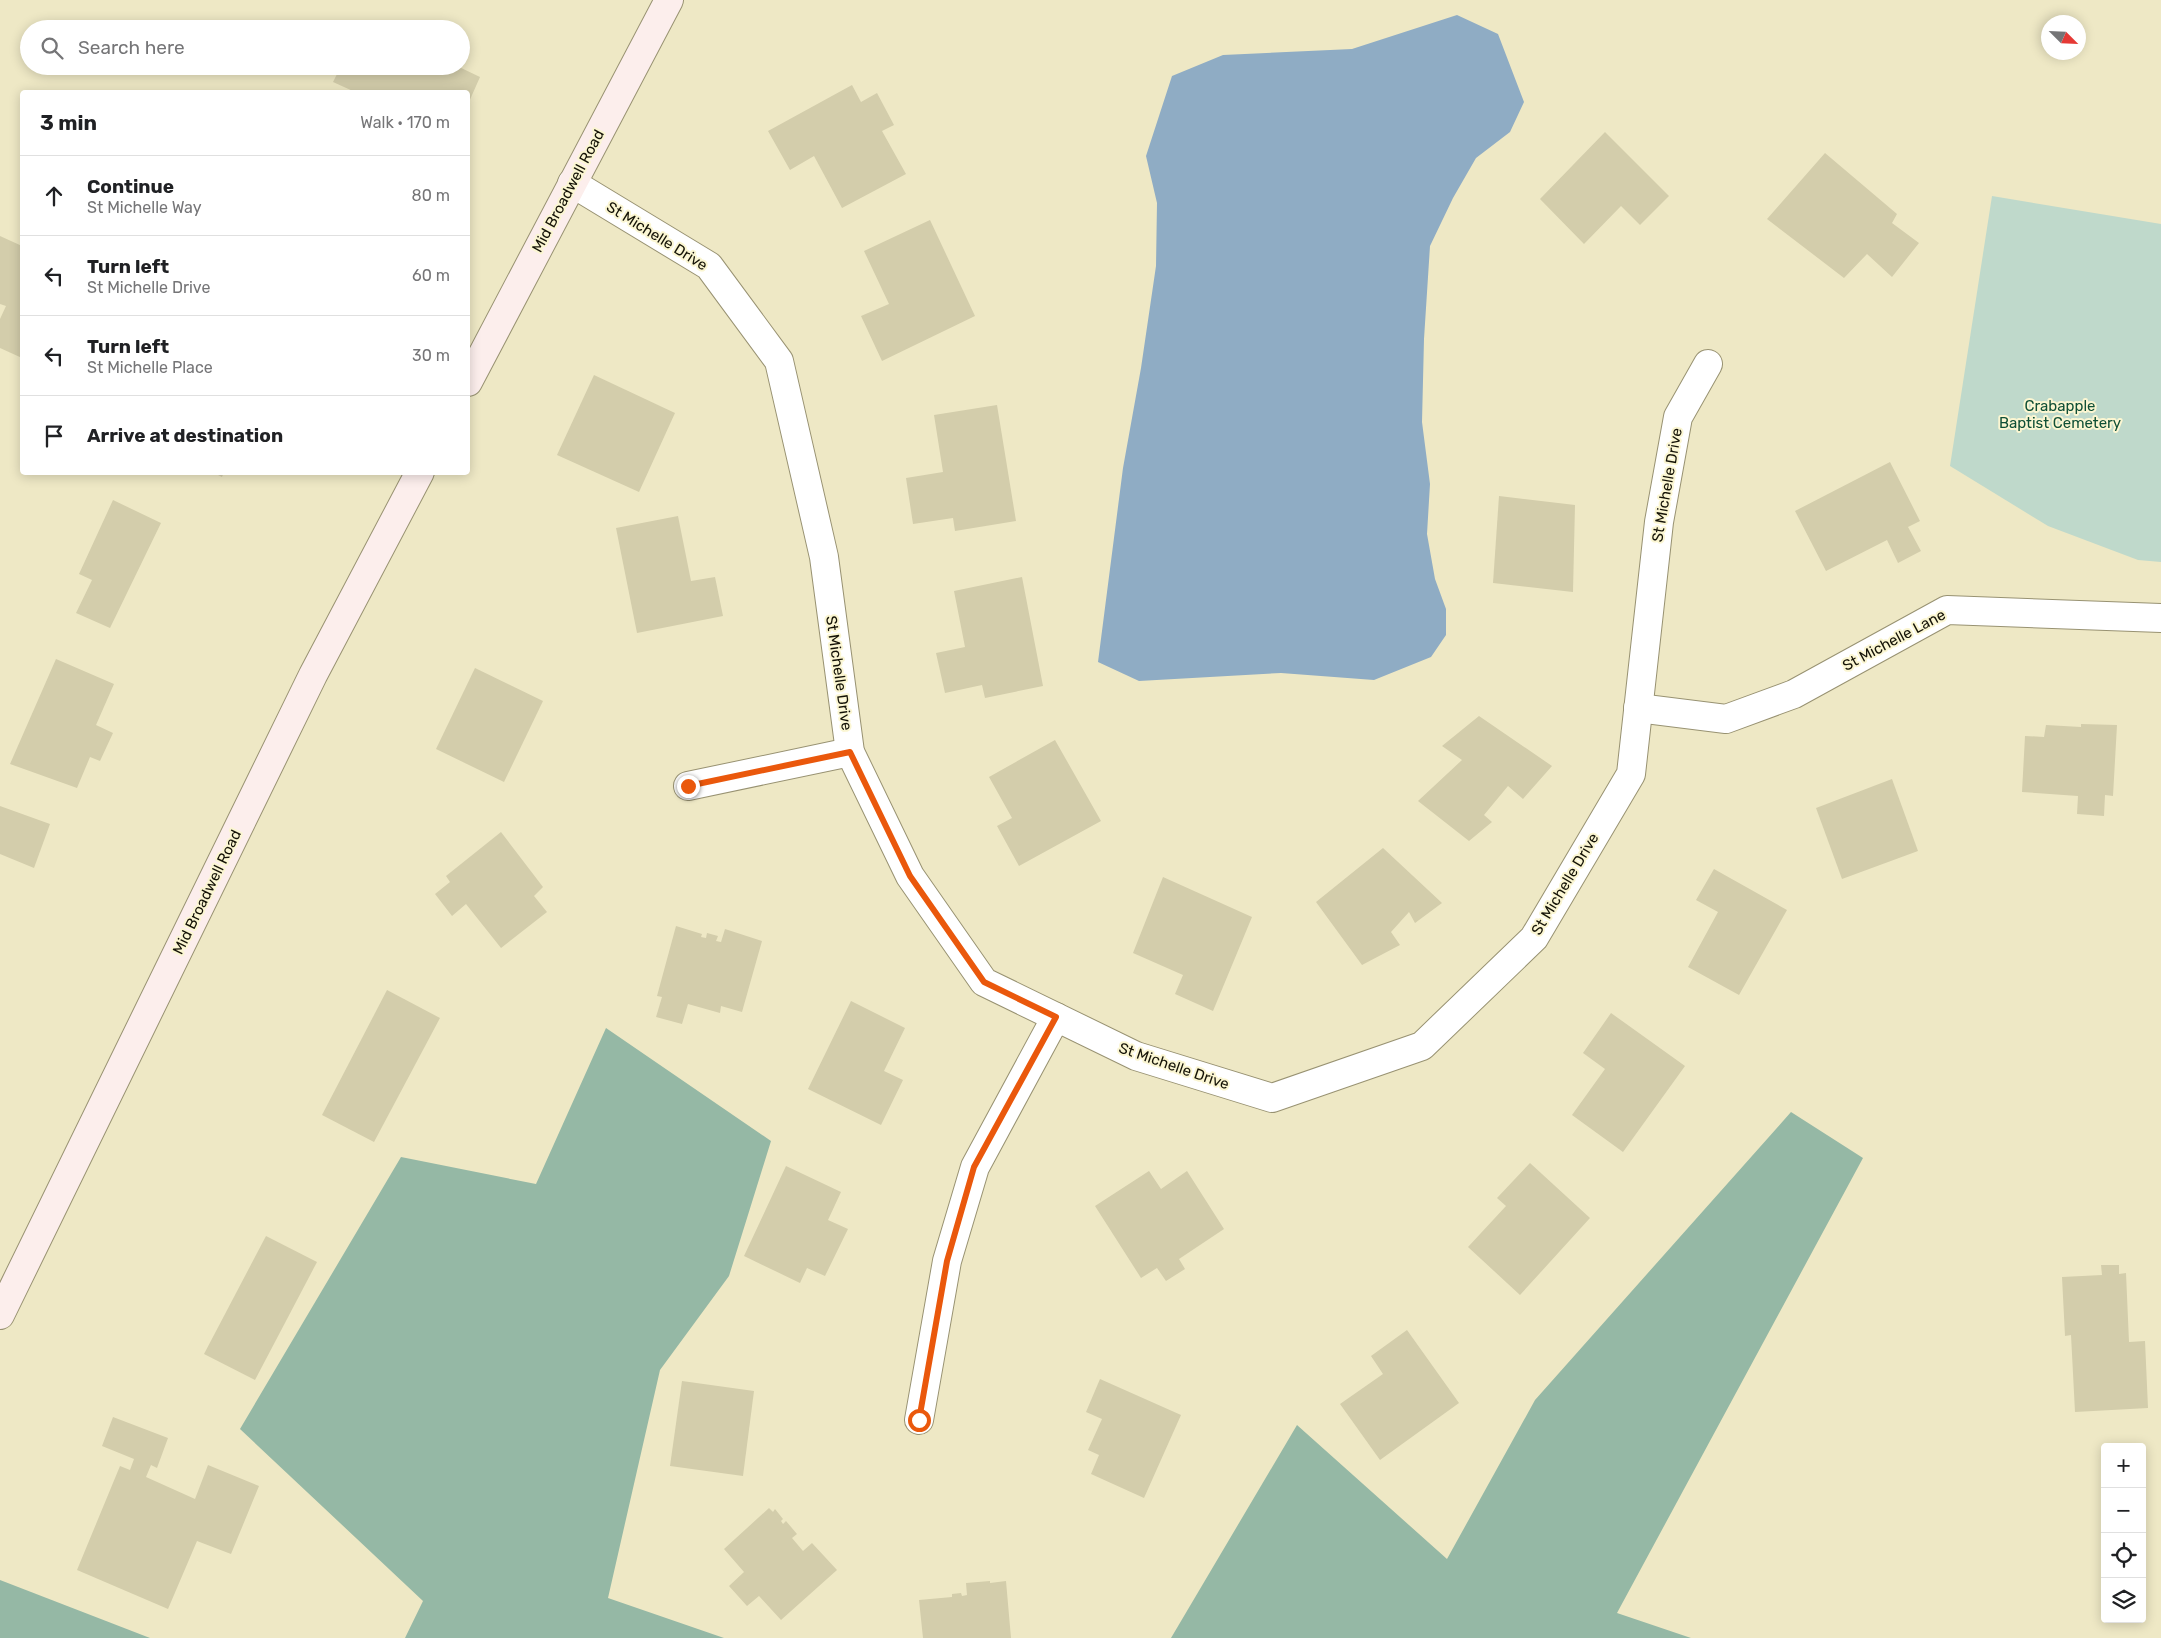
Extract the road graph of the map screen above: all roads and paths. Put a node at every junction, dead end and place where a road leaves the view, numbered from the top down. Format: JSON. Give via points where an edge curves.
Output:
{"nodes":[{"id":1,"x":669,"y":0,"type":"edge"},
{"id":2,"x":572,"y":183,"type":"junction"},
{"id":3,"x":1708,"y":364,"type":"dead end"},
{"id":4,"x":470,"y":378,"type":"edge"},
{"id":5,"x":418,"y":475,"type":"edge"},
{"id":6,"x":2161,"y":618,"type":"edge"},
{"id":7,"x":1638,"y":708,"type":"junction"},
{"id":8,"x":850,"y":752,"type":"junction"},
{"id":9,"x":688,"y":786,"type":"dead end"},
{"id":10,"x":1056,"y":1017,"type":"junction"},
{"id":11,"x":0,"y":1315,"type":"edge"},
{"id":12,"x":919,"y":1420,"type":"dead end"}],
"edges":[{"from":1,"to":2,"type":"street","name":"Mid Broadwell Road"},
{"from":2,"to":4,"type":"street","name":"Mid Broadwell Road"},
{"from":2,"to":8,"type":"street","name":"St Michelle Drive","via":[[709,266],[779,361],[824,558]]},
{"from":3,"to":7,"type":"street","name":"St Michelle Drive","via":[[1678,417],[1659,522]]},
{"from":5,"to":11,"type":"street","name":"Mid Broadwell Road","via":[[313,675]]},
{"from":6,"to":7,"type":"street","name":"St Michelle Lane","via":[[1947,610],[1794,694],[1726,719]]},
{"from":7,"to":10,"type":"street","name":"St Michelle Drive","via":[[1631,774],[1534,938],[1422,1046],[1272,1098],[1136,1056]]},
{"from":8,"to":9,"type":"street"},
{"from":8,"to":10,"type":"street","name":"St Michelle Drive","via":[[910,876],[984,982]]},
{"from":10,"to":12,"type":"street","via":[[974,1167],[947,1261]]}]}
